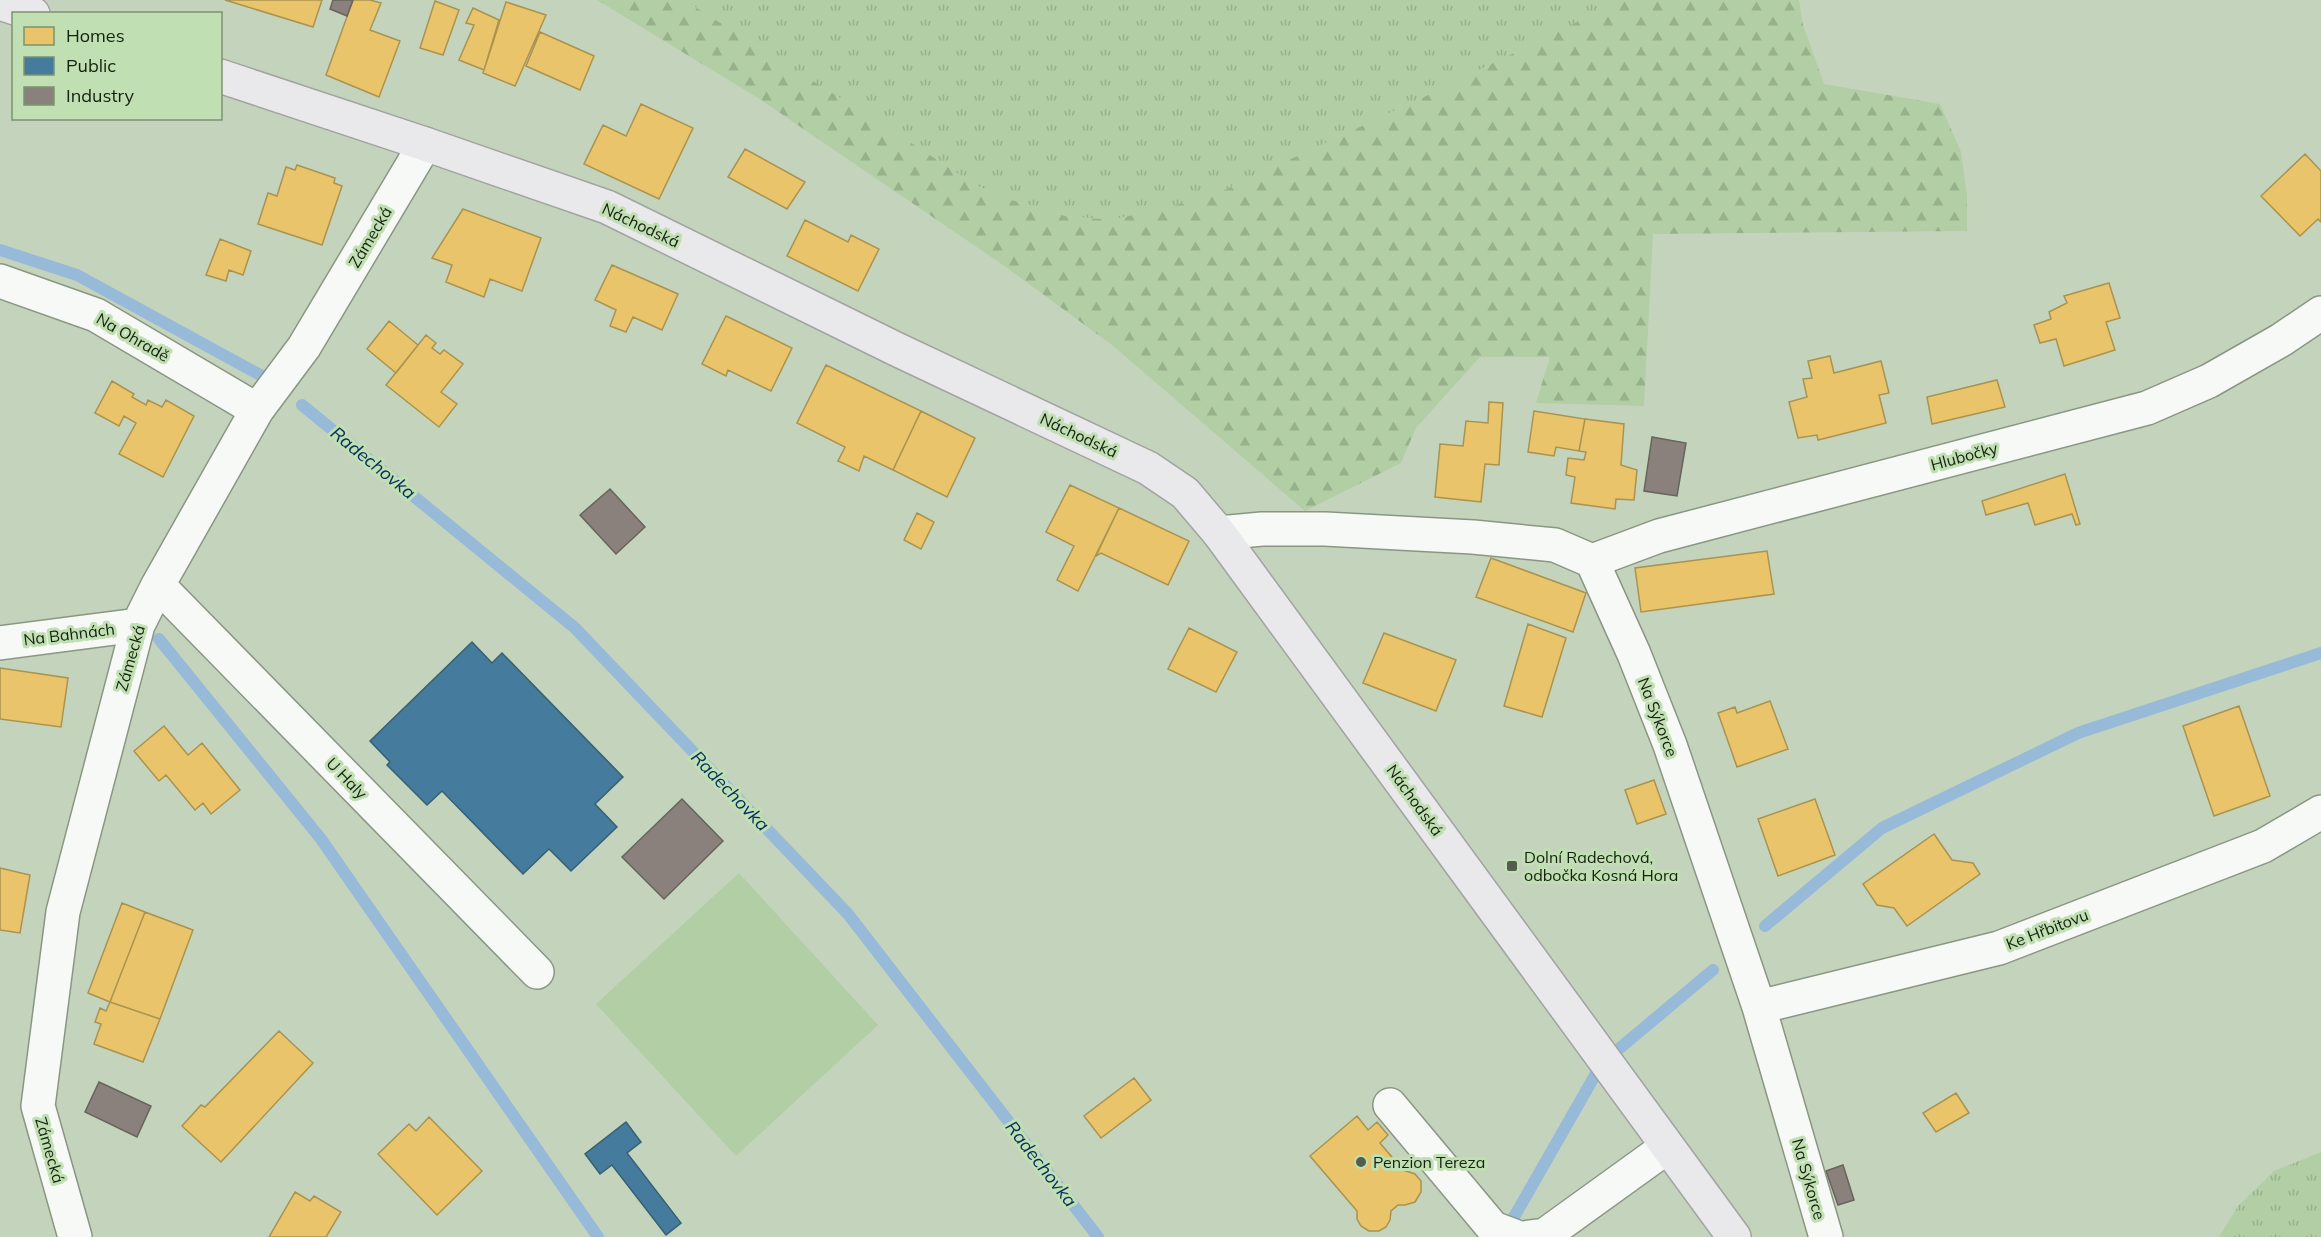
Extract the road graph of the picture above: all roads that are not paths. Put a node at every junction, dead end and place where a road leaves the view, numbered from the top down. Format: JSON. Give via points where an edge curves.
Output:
{"nodes":[{"id":1,"x":0,"y":3,"type":"edge"},
{"id":2,"x":27,"y":12,"type":"edge"},
{"id":3,"x":222,"y":77,"type":"edge"},
{"id":4,"x":425,"y":144,"type":"junction"},
{"id":5,"x":0,"y":281,"type":"edge"},
{"id":6,"x":2321,"y":313,"type":"edge"},
{"id":7,"x":257,"y":410,"type":"junction"},
{"id":8,"x":1219,"y":533,"type":"junction"},
{"id":9,"x":1592,"y":561,"type":"junction"},
{"id":10,"x":158,"y":585,"type":"junction"},
{"id":11,"x":138,"y":625,"type":"junction"},
{"id":12,"x":0,"y":643,"type":"edge"},
{"id":13,"x":2321,"y":812,"type":"edge"},
{"id":14,"x":537,"y":972,"type":"dead end"},
{"id":15,"x":1759,"y":1007,"type":"junction"},
{"id":16,"x":1390,"y":1105,"type":"dead end"},
{"id":17,"x":1667,"y":1147,"type":"junction"},
{"id":18,"x":1505,"y":1233,"type":"edge"},
{"id":19,"x":75,"y":1237,"type":"edge"},
{"id":20,"x":1529,"y":1237,"type":"edge"},
{"id":21,"x":1734,"y":1237,"type":"edge"},
{"id":22,"x":1826,"y":1237,"type":"edge"}],
"edges":[{"from":1,"to":2,"type":"main road"},
{"from":3,"to":4,"type":"main road","name":"Náchodská"},
{"from":4,"to":7,"type":"street","name":"Zámecká","via":[[304,347]]},
{"from":4,"to":8,"type":"main road","name":"Náchodská","via":[[607,207],[1148,468],[1185,493]]},
{"from":5,"to":7,"type":"street","name":"Na Ohradě","via":[[96,315]]},
{"from":6,"to":9,"type":"street","name":"Hlubočky","via":[[2209,381],[2147,408],[1659,536]]},
{"from":7,"to":10,"type":"street","name":"Zámecká"},
{"from":8,"to":9,"type":"street","via":[[1325,529],[1473,537],[1555,545]]},
{"from":8,"to":17,"type":"main road","name":"Náchodská"},
{"from":9,"to":15,"type":"street","name":"Na Sýkorce","via":[[1670,745]]},
{"from":10,"to":11,"type":"street","name":"Zámecká"},
{"from":10,"to":14,"type":"street","name":"U Haly"},
{"from":11,"to":12,"type":"street","name":"Na Bahnách"},
{"from":11,"to":19,"type":"street","name":"Zámecká","via":[[63,912],[38,1106]]},
{"from":13,"to":15,"type":"street","name":"Ke Hřbitovu","via":[[2263,846],[1999,948]]},
{"from":15,"to":22,"type":"street","name":"Na Sýkorce"},
{"from":16,"to":18,"type":"street"},
{"from":17,"to":20,"type":"street","via":[[1545,1235]]},
{"from":17,"to":21,"type":"main road","name":"Náchodská"}]}
